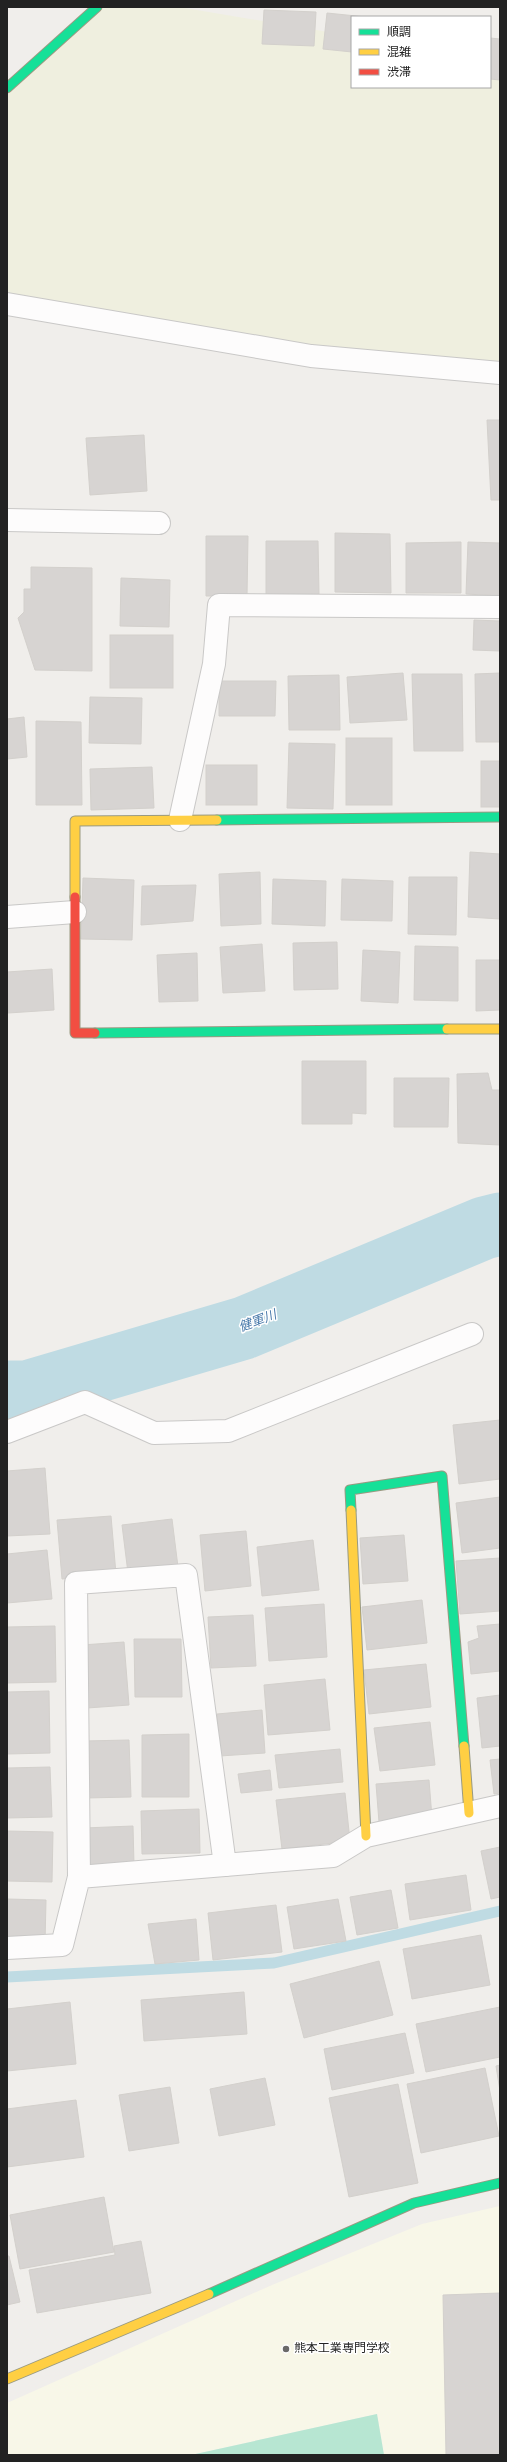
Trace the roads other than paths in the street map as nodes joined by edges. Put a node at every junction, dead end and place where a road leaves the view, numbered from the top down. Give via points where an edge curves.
1 (97, 7) edge
2 (7, 88) edge
3 (7, 304) edge
4 (500, 373) edge
5 (7, 520) edge
6 (159, 523) dead end
7 (500, 607) edge
8 (500, 817) edge
9 (180, 820) junction
10 (75, 912) junction
11 (7, 917) edge
12 (500, 1029) edge
13 (472, 1334) dead end
14 (7, 1432) edge
15 (500, 1806) edge
16 (469, 1813) junction
17 (366, 1836) junction
18 (225, 1865) junction
19 (79, 1878) junction
20 (7, 1948) edge
21 (500, 2183) edge
22 (7, 2380) edge

1 - 2 street
3 - 4 street via 311,356
5 - 6 street
7 - 9 street via 219,605 214,664
8 - 9 street
9 - 10 street via 75,821
10 - 11 street
10 - 12 street via 75,1033
13 - 14 street via 228,1431 154,1433 85,1402
15 - 16 street
16 - 17 street
16 - 17 street via 442,1476 350,1490
17 - 18 street via 333,1856
18 - 19 street
18 - 19 street via 186,1575 76,1584
19 - 20 street via 62,1945
21 - 22 street via 414,2203

